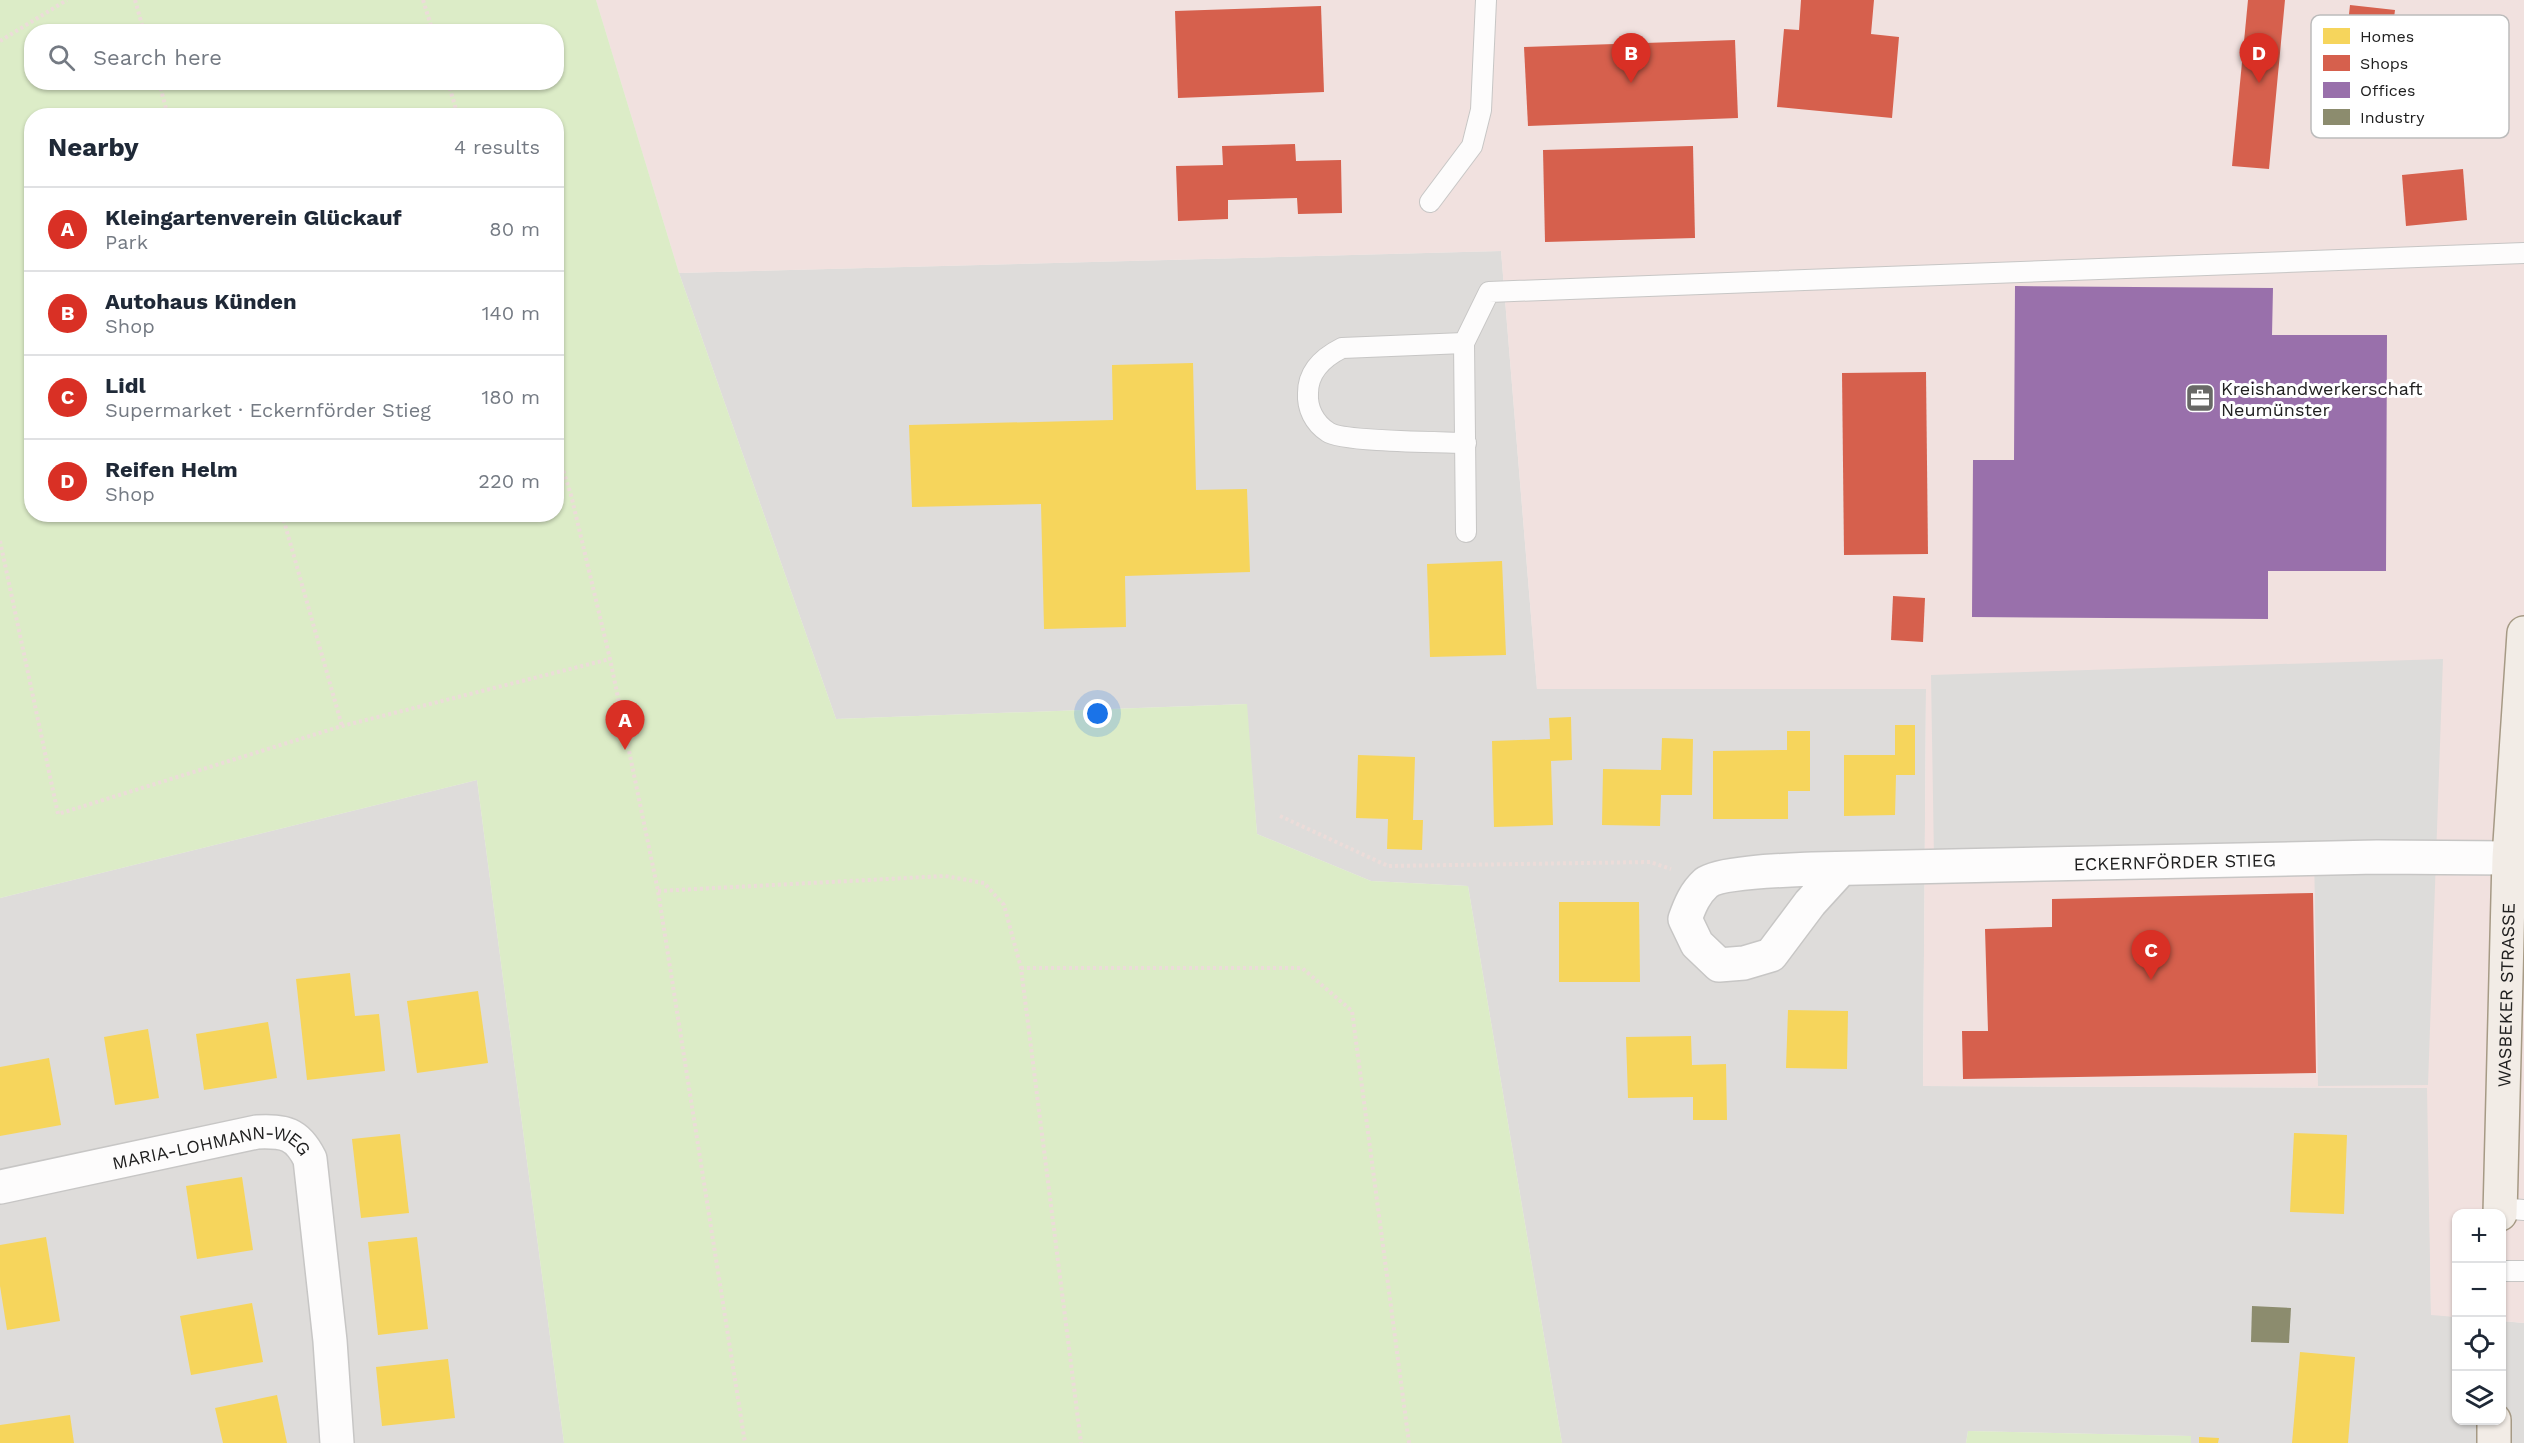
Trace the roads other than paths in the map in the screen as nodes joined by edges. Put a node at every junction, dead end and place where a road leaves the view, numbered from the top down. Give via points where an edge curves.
1 (1486, 0) edge
2 (1430, 202) dead end
3 (2524, 253) edge
4 (1464, 343) junction
5 (1466, 444) junction
6 (1466, 532) dead end
7 (2523, 652) edge
8 (2509, 858) junction
9 (1841, 869) junction
10 (2516, 906) edge
11 (0, 1187) edge
12 (2508, 1211) edge
13 (2506, 1271) edge
14 (2524, 1271) edge
15 (2494, 1425) edge
16 (337, 1443) edge
17 (2494, 1443) edge

1 - 2 lane via 1481,110 1472,146
3 - 4 lane via 1489,292
4 - 5 lane
4 - 5 lane via 1342,348 1325,357 1310,378 1308,394 1311,415 1329,433 1351,438
5 - 6 lane
7 - 8 main road, WASBEKER STRASSE
8 - 9 street, ECKERNFÖRDER STIEG via 2377,857
8 - 10 main road, WASBEKER STRASSE
9 - 9 street, ECKERNFÖRDER STIEG via 1743,874 1708,881 1692,899 1685,919 1697,944 1719,966 1771,956
10 - 12 main road, WASBEKER STRASSE
11 - 16 street, MARIA-LOHMANN-WEG via 257,1132 289,1134 303,1144 310,1159
13 - 14 lane
15 - 17 main road

